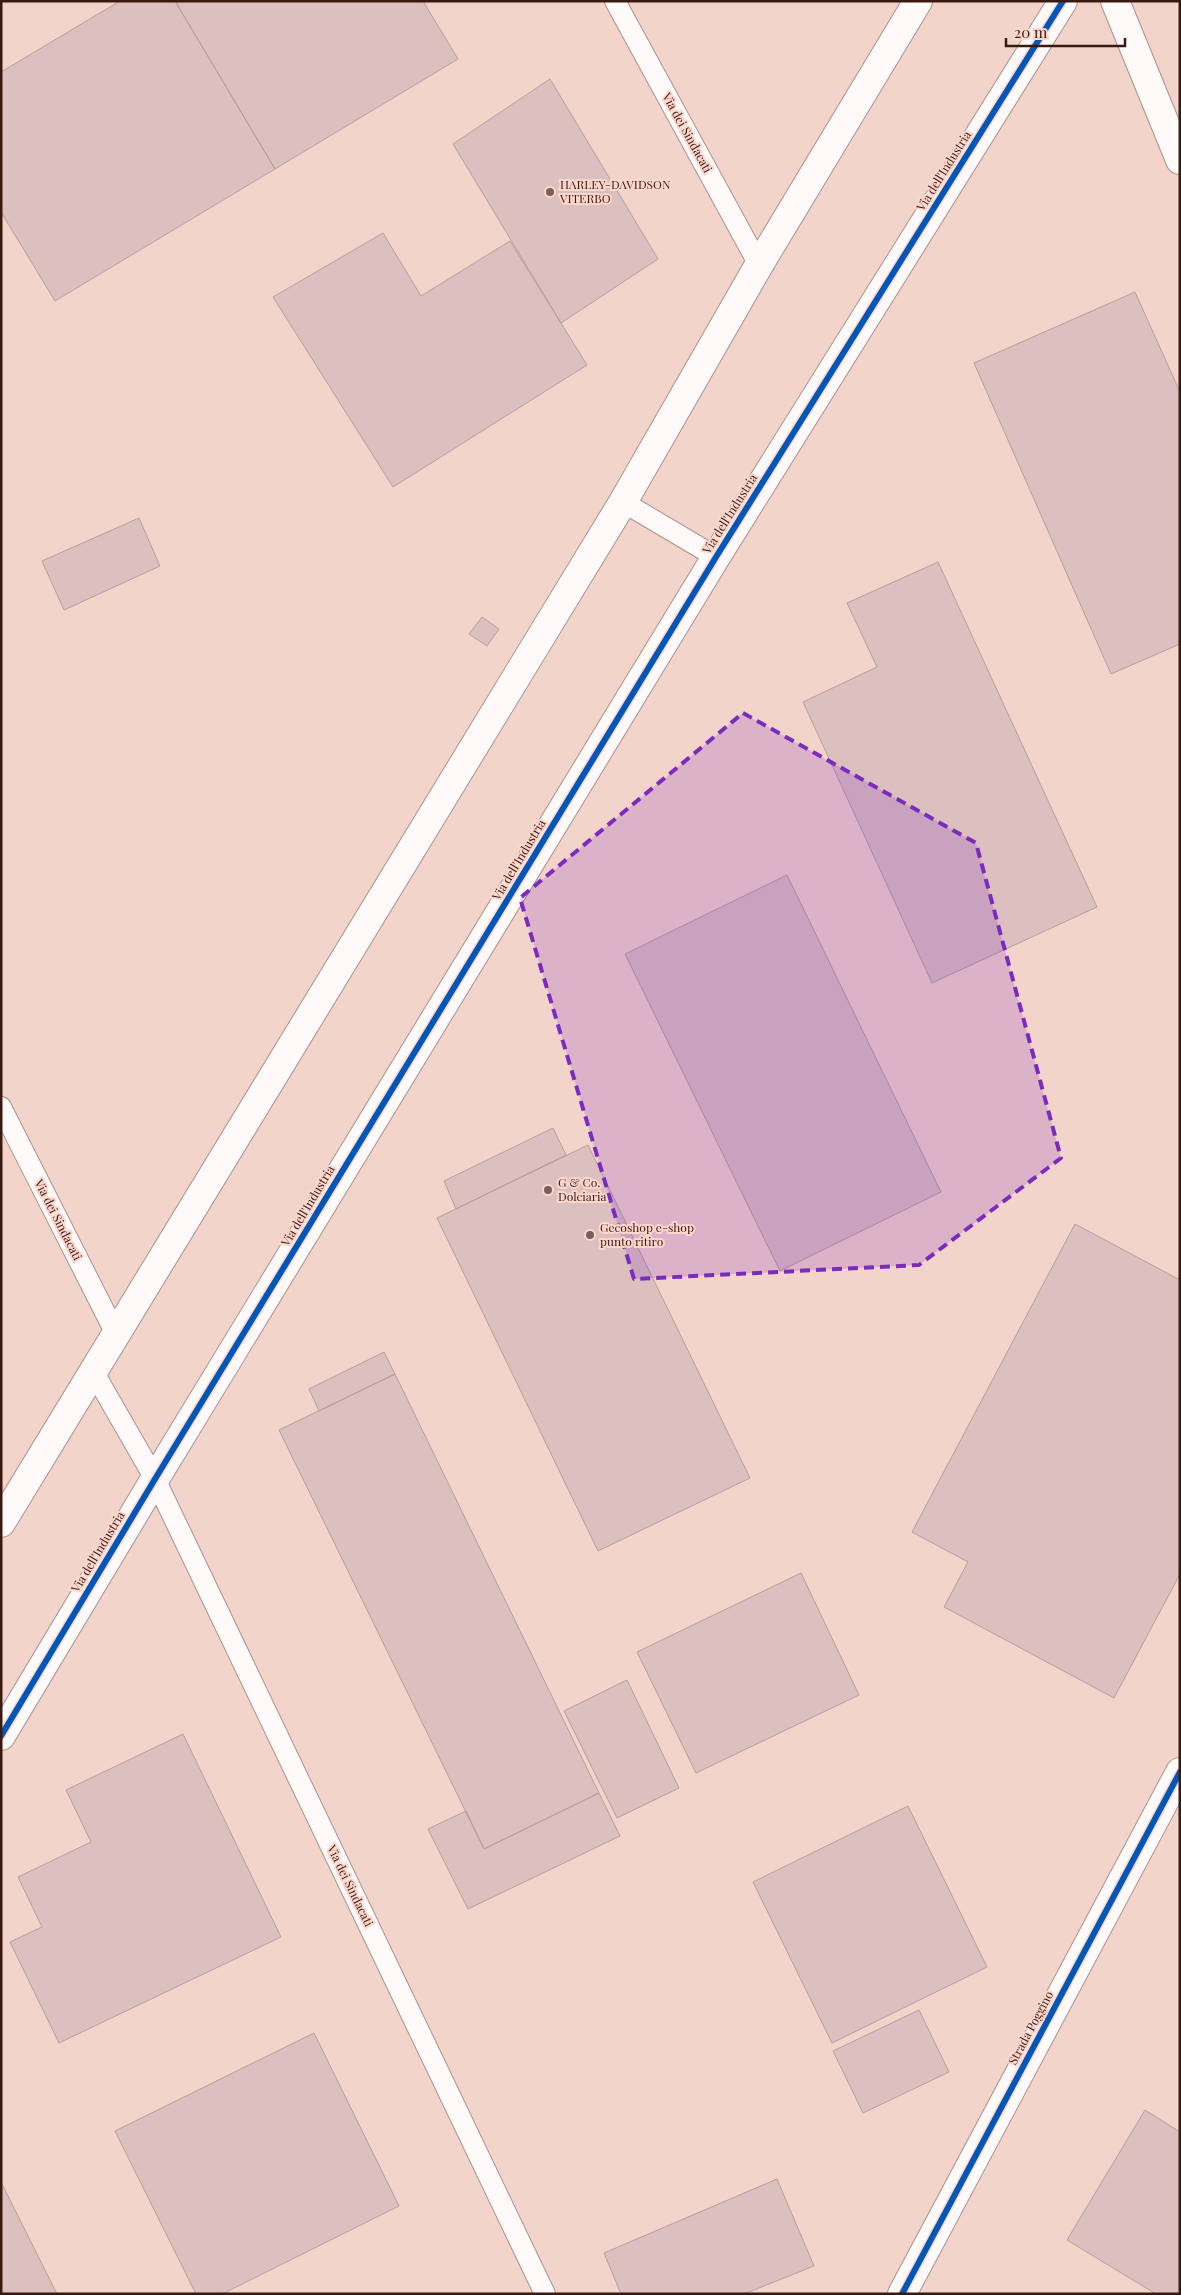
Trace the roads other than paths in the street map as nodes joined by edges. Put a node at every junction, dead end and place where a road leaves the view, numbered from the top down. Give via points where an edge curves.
1 (615, 1) edge
2 (918, 1) edge
3 (1063, 1) edge
4 (1115, 1) edge
5 (1180, 160) edge
6 (759, 265) junction
7 (623, 502) junction
8 (716, 557) junction
9 (1, 1107) edge
10 (116, 1334) junction
11 (93, 1371) junction
12 (155, 1478) junction
13 (1, 1523) edge
14 (1, 1736) edge
15 (1180, 1772) edge
16 (545, 2294) edge
17 (902, 2294) edge

1 - 6 lane, Via dei Sindacati
2 - 6 street
3 - 8 street, Via dell'Industria
4 - 5 street
6 - 7 street
7 - 8 lane
7 - 10 street
8 - 12 street, Via dell'Industria
9 - 10 lane, Via dei Sindacati
10 - 11 street
11 - 12 lane, Via dei Sindacati
11 - 13 street
12 - 14 street, Via dell'Industria
12 - 16 lane, Via dei Sindacati
15 - 17 street, Strada Poggino

